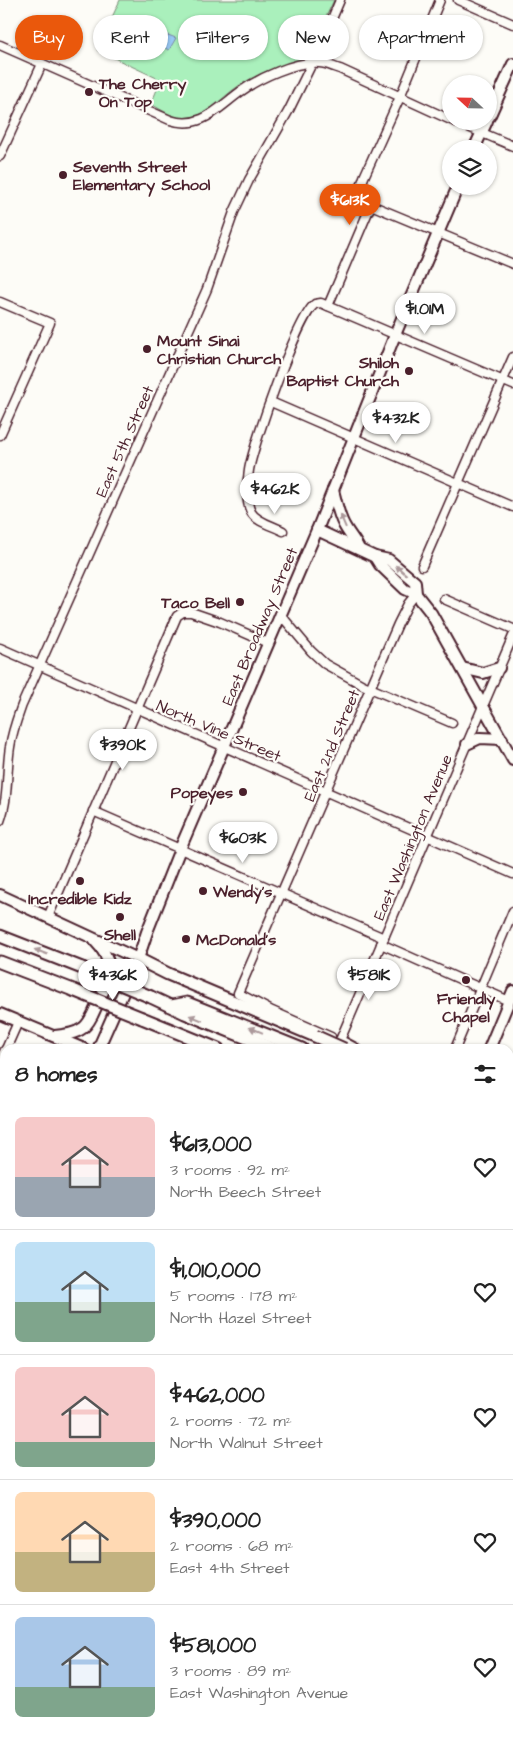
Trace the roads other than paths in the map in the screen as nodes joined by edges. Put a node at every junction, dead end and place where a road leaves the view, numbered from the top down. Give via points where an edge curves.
1 (340, 0) edge
2 (440, 0) edge
3 (458, 0) edge
4 (513, 24) edge
5 (0, 45) edge
6 (312, 62) junction
7 (42, 64) junction
8 (513, 64) edge
9 (400, 97) junction
10 (498, 97) edge
11 (442, 116) edge
12 (474, 130) edge
13 (482, 130) edge
14 (481, 133) junction
15 (478, 140) edge
16 (513, 146) edge
17 (0, 156) edge
18 (454, 195) edge
19 (371, 205) junction
20 (438, 232) junction
21 (513, 264) edge
22 (0, 302) edge
23 (328, 306) junction
24 (395, 335) junction
25 (513, 357) edge
26 (503, 381) junction
27 (513, 385) edge
28 (271, 402) junction
29 (4, 416) edge
30 (0, 435) edge
31 (355, 438) junction
32 (459, 483) junction
33 (333, 490) junction
34 (513, 507) edge
35 (317, 530) junction
36 (283, 531) dead end
37 (359, 548) junction
38 (422, 566) dead end
39 (416, 594) junction
40 (444, 599) dead end
41 (280, 614) junction
42 (513, 629) edge
43 (513, 637) edge
44 (268, 643) junction
45 (0, 648) edge
46 (40, 666) junction
47 (462, 668) junction
48 (499, 668) junction
49 (371, 688) junction
50 (483, 706) junction
51 (138, 710) junction
52 (452, 723) dead end
53 (502, 739) junction
54 (467, 744) junction
55 (224, 747) junction
56 (513, 760) edge
57 (326, 791) junction
58 (93, 811) junction
59 (0, 821) edge
60 (428, 836) junction
61 (180, 849) junction
62 (513, 874) edge
63 (282, 893) junction
64 (0, 895) edge
65 (513, 911) edge
66 (48, 917) junction
67 (0, 936) edge
68 (92, 937) junction
69 (383, 941) junction
70 (138, 959) junction
71 (0, 962) edge
72 (480, 988) junction
73 (511, 996) edge
74 (172, 1006) junction
75 (0, 1014) edge
76 (142, 1018) junction
77 (18, 1022) junction
78 (54, 1036) junction
79 (7, 1044) edge
80 (72, 1044) edge
81 (100, 1044) edge
82 (189, 1044) edge
83 (206, 1044) edge
84 (262, 1044) edge
85 (290, 1044) edge
86 (335, 1044) edge
87 (336, 1044) edge
88 (341, 1044) edge
89 (456, 1044) edge
90 (491, 1044) edge

1 - 6 street, East 5th Street
2 - 9 street
3 - 4 street
5 - 7 street
6 - 7 street via 253,84 206,117 181,123
6 - 9 street via 328,64
6 - 46 street, East 5th Street via 234,212 206,289
7 - 17 street
8 - 10 main road
9 - 11 street
9 - 19 street via 361,186 361,198
12 - 14 street
13 - 14 main road
14 - 15 main road
14 - 16 street
18 - 20 main road, East Broadway Street
19 - 20 street
19 - 23 street
20 - 21 street
20 - 24 main road, East Broadway Street
22 - 29 street via 50,324
23 - 24 street
23 - 28 street via 315,304 308,310
24 - 26 street
24 - 31 main road, East Broadway Street
25 - 26 street
26 - 27 street
26 - 32 street
28 - 31 street
28 - 36 street via 248,478 249,507 251,514 258,519
29 - 30 street
31 - 32 street
31 - 33 main road, East Broadway Street
32 - 34 street
32 - 38 street
33 - 35 main road, East Broadway Street
37 -> 33 main road via 340,518
35 - 37 main road
35 - 41 main road, East Broadway Street
37 - 39 main road via 376,557 405,589
39 - 47 main road via 431,613
39 - 49 street, East 2nd Street via 398,624
40 - 42 street
41 - 44 main road, East Broadway Street
41 - 49 street via 321,661
43 - 48 street, East Washington Avenue
44 - 51 street via 191,612 180,614
44 - 55 main road, East Broadway Street
45 - 46 street, North Vine Street
46 - 51 street, North Vine Street
46 - 59 street, East 5th Street via 14,728 6,798
47 - 48 main road via 483,673
47 - 50 main road
48 - 50 street, East Washington Avenue
49 - 52 street
49 - 57 street, East 2nd Street
50 - 53 main road
50 - 54 street, East Washington Avenue
51 - 55 street, North Vine Street
51 - 58 street
53 - 54 main road via 480,738
53 - 56 main road
54 - 60 street, East Washington Avenue
55 - 57 street, North Vine Street
55 - 61 main road, East Broadway Street
57 - 60 street, North Vine Street
57 - 63 street, East 2nd Street
58 - 61 street
58 - 66 street
60 - 62 street, North Vine Street
60 - 69 street, East Washington Avenue
61 - 63 street
61 - 70 main road, East Broadway Street
63 - 69 street
63 - 87 street, East 2nd Street via 238,992
64 - 66 main road
65 - 72 street
66 - 68 main road
74 -> 67 highway, bridge
68 - 70 main road
68 - 78 main road via 104,950 108,961 110,974 104,990 85,1027
69 - 72 street
69 - 88 street, East Washington Avenue
70 - 81 main road, East Broadway Street
70 - 86 highway, bridge
71 - 76 highway, bridge
72 - 73 street
72 - 89 street
73 - 90 main road
84 -> 74 highway
85 -> 74 highway via 187,1003
75 - 77 main road
76 - 82 highway
76 - 83 highway
77 - 78 main road
77 - 79 street
78 - 80 main road

